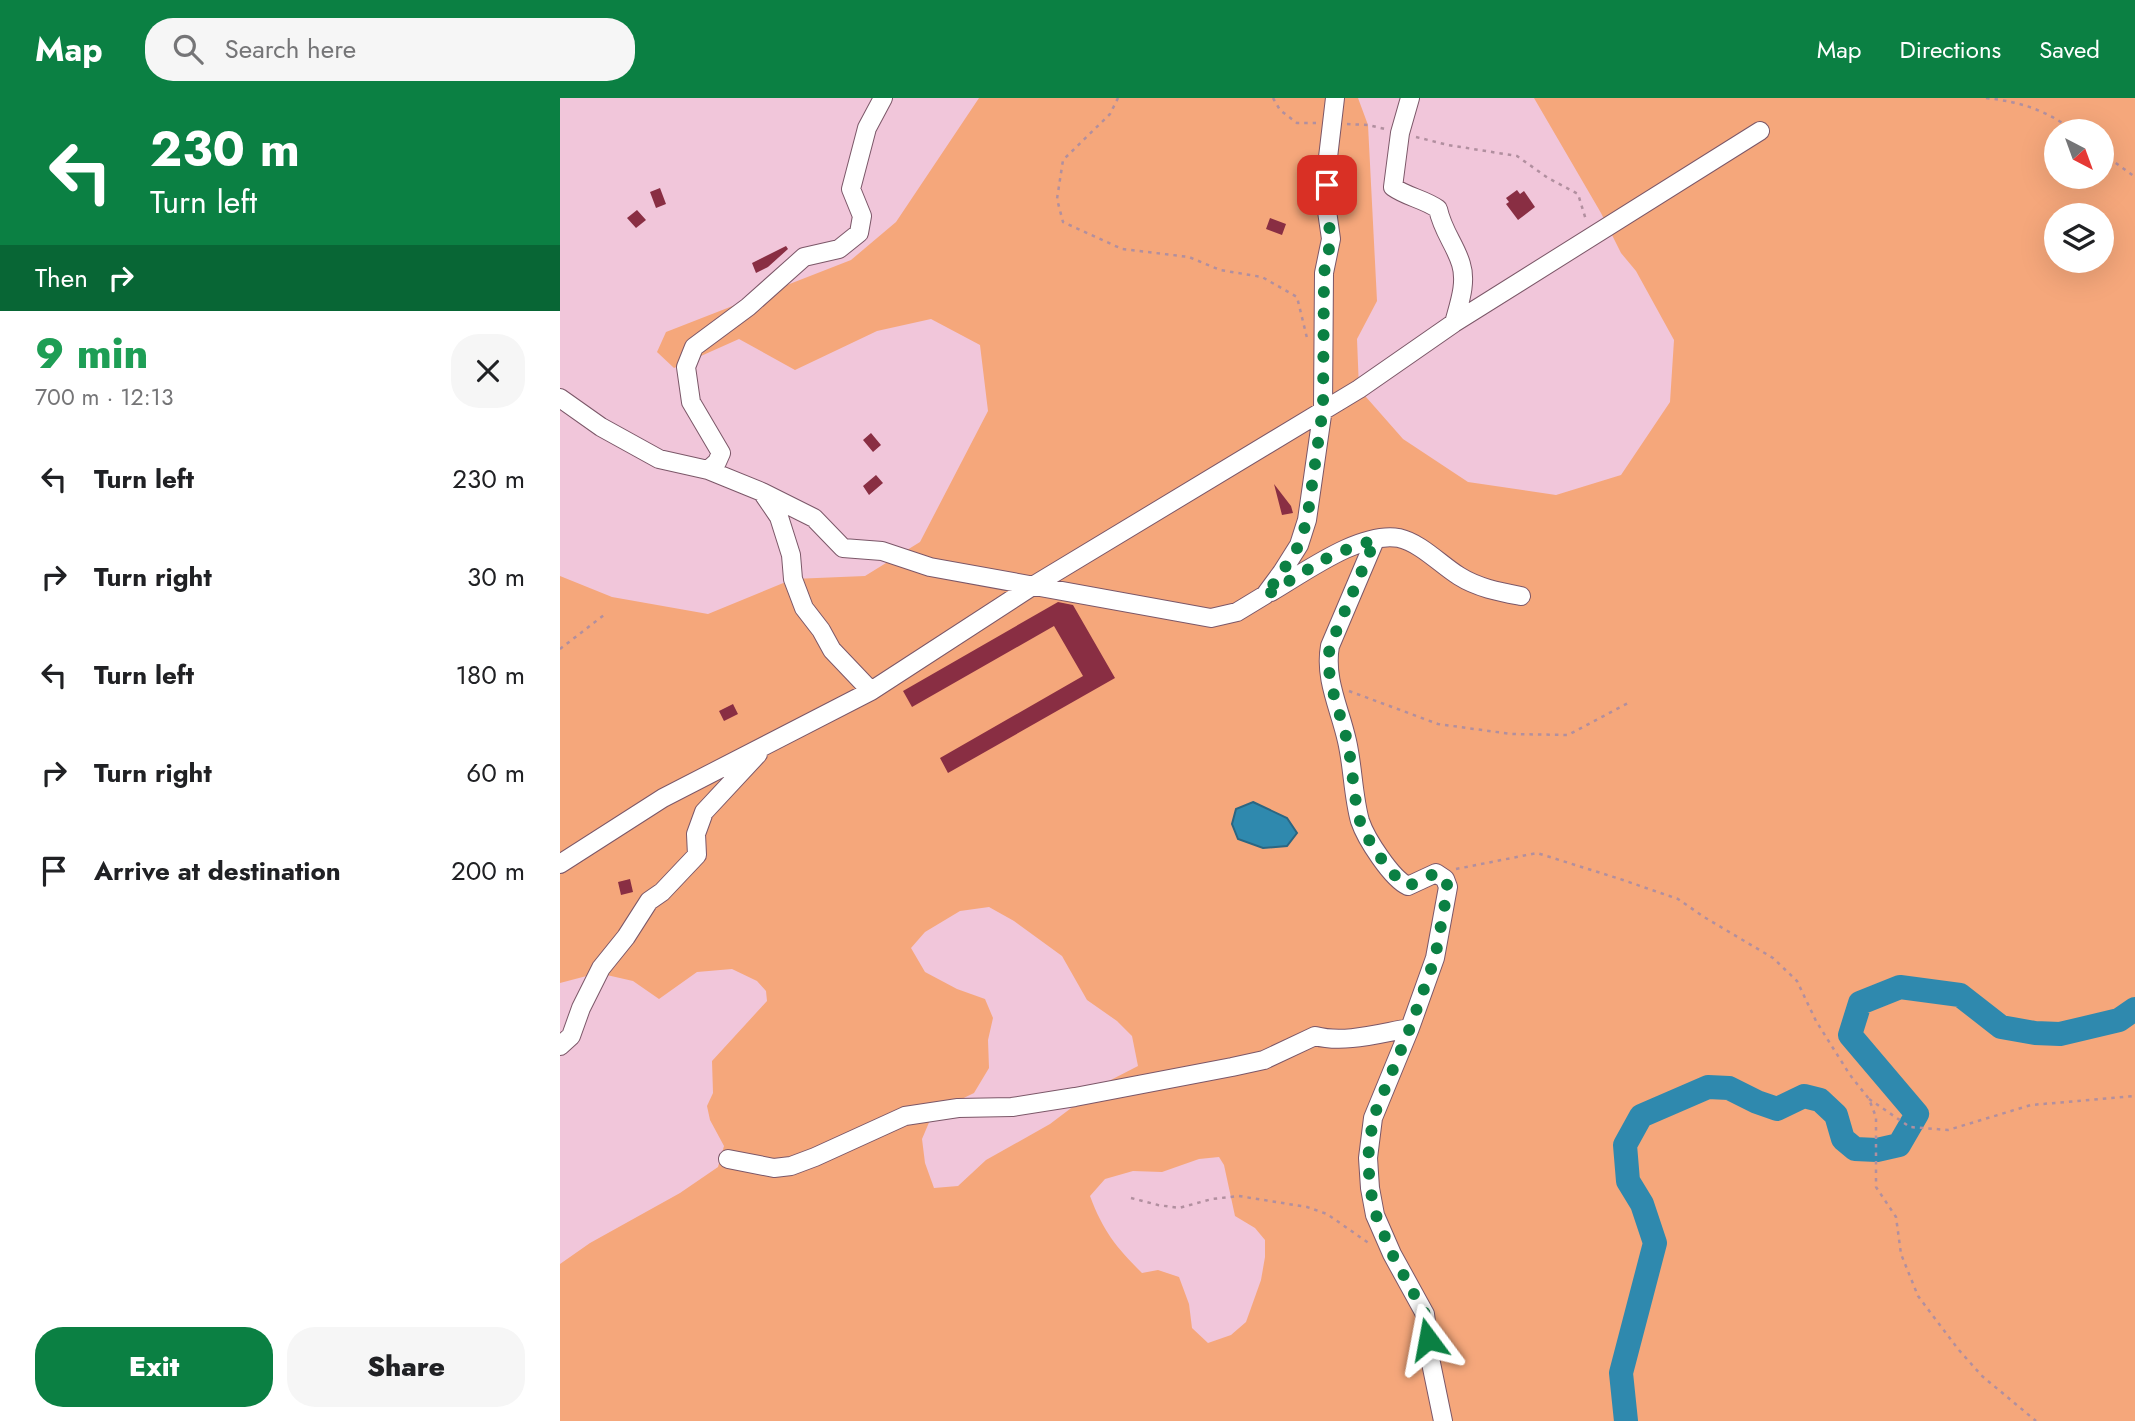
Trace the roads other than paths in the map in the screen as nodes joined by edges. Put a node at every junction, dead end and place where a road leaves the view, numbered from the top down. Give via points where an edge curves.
1 (883, 98) edge
2 (1335, 98) edge
3 (1410, 98) edge
4 (1760, 131) dead end
5 (1454, 323) junction
6 (560, 398) edge
7 (1323, 408) junction
8 (708, 470) junction
9 (762, 492) junction
10 (1375, 540) junction
11 (1031, 587) junction
12 (1265, 596) junction
13 (1521, 596) dead end
14 (872, 691) junction
15 (765, 746) junction
16 (560, 864) edge
17 (1410, 1028) junction
18 (560, 1046) edge
19 (728, 1158) dead end
20 (1443, 1421) edge

1 - 8 street via 867,128 851,189 862,216 859,233 839,249 804,257 694,347 686,367 691,402 720,453
2 - 7 street via 1327,166 1331,239 1324,273
3 - 5 street via 1393,187 1438,209 1442,228 1462,264 1463,285
4 - 5 street
5 - 7 street
6 - 8 street via 659,459
7 - 11 street
7 - 12 street via 1307,520 1299,545
8 - 9 street
9 - 11 street via 814,518 844,548 882,551 930,567
9 - 14 street via 779,517 804,608 832,650
10 - 12 street via 1323,560
10 - 13 street via 1400,538 1461,577
10 - 17 street via 1328,659 1361,823 1401,883 1408,886 1436,873 1448,887 1435,958
11 - 12 street via 1211,618 1237,612
11 - 14 street
14 - 15 street
15 - 16 street via 663,798
15 - 18 street via 704,812 696,834 698,855 649,901 601,968 571,1036
17 - 19 street via 1340,1039 1315,1036 1264,1060 1075,1097 905,1116 791,1166 774,1168
17 - 20 street via 1373,1118 1370,1188 1392,1254 1425,1314

